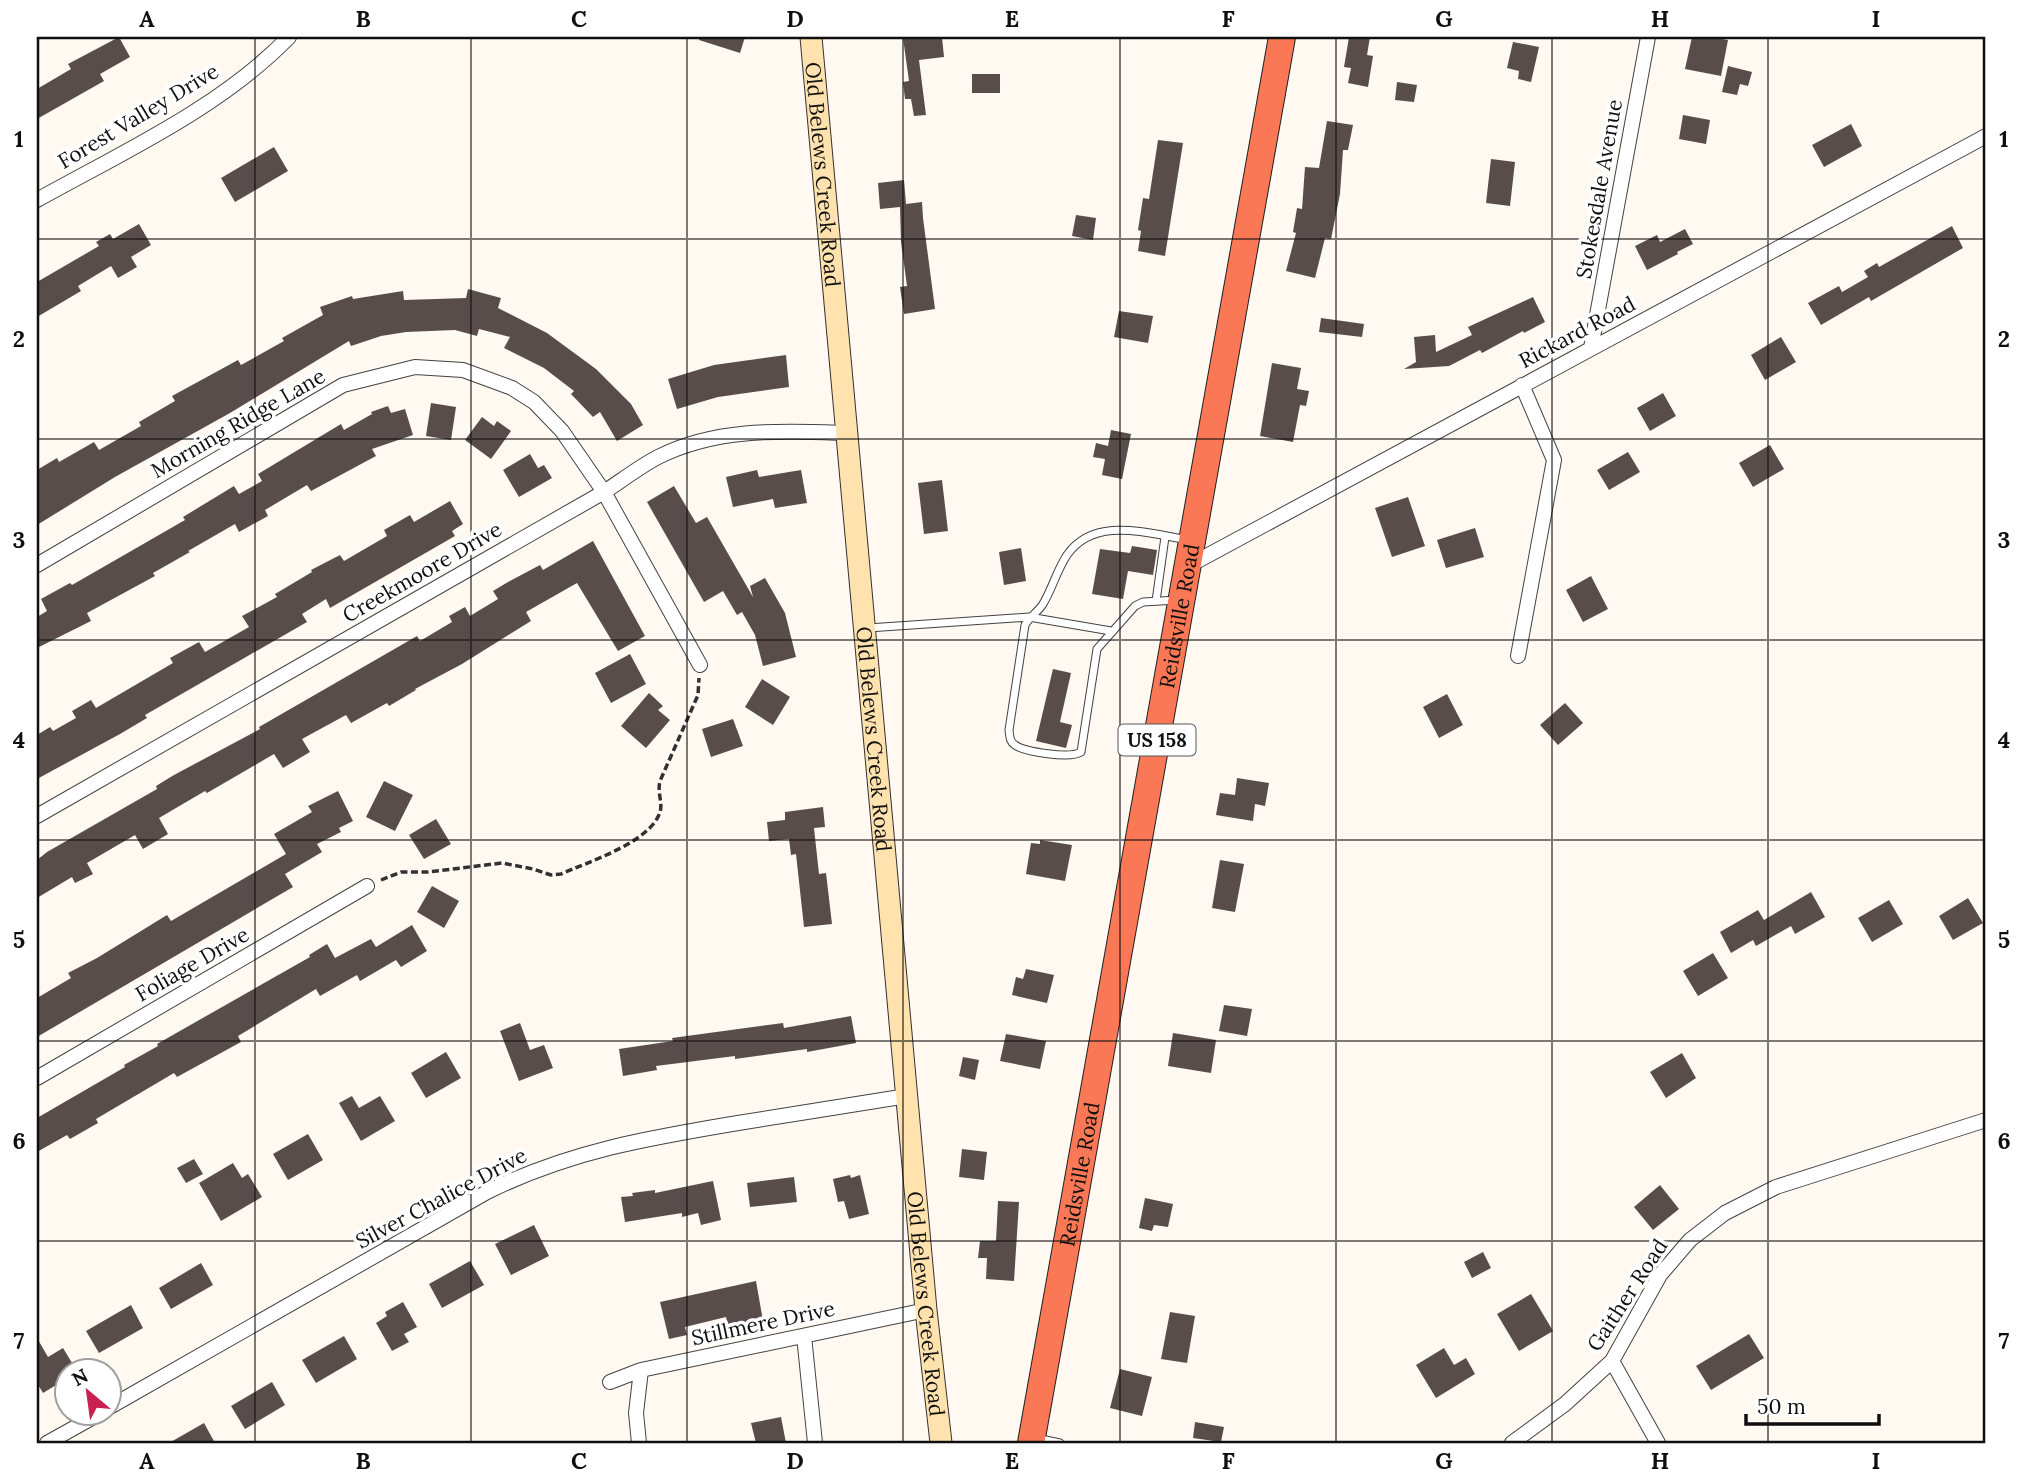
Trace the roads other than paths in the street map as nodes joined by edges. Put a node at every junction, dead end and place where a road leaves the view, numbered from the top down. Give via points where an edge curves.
1 (289, 37) edge
2 (811, 37) edge
3 (1282, 37) edge
4 (1648, 37) edge
5 (1986, 136) edge
6 (37, 200) edge
7 (1591, 348) junction
8 (1522, 385) junction
9 (847, 432) junction
10 (604, 492) junction
11 (1165, 537) junction
12 (1190, 554) junction
13 (37, 565) edge
14 (1169, 600) junction
15 (1029, 617) junction
16 (865, 628) junction
17 (1111, 631) junction
18 (1518, 656) dead end
19 (700, 665) road end
20 (37, 816) edge
21 (367, 886) road end
22 (37, 1078) edge
23 (907, 1096) junction
24 (1986, 1120) edge
25 (926, 1310) junction
26 (804, 1336) junction
27 (1612, 1361) junction
28 (641, 1370) junction
29 (610, 1382) dead end
30 (122, 1400) edge
31 (73, 1428) edge
32 (1032, 1440) edge
33 (47, 1443) edge
34 (639, 1443) edge
35 (815, 1443) edge
36 (941, 1443) edge
37 (1060, 1443) edge
38 (1513, 1443) edge
39 (1658, 1443) edge

1 - 6 street, Forest Valley Drive via 264,62 188,114
2 - 9 street, Old Belews Creek Road
3 - 12 highway, Reidsville Road / US 158
4 - 7 street, Stokesdale Avenue
5 - 7 street, Rickard Road
7 - 8 street, Rickard Road
8 - 12 street, Rickard Road
8 - 18 street via 1554,460
9 - 10 street, Creekmoore Drive via 732,434 657,457
9 - 16 street, Old Belews Creek Road
10 - 13 street, Morning Ridge Lane via 562,431 534,402 512,388 463,370 415,367 344,385
10 - 19 street, Morning Ridge Lane
10 - 20 street, Creekmoore Drive
11 - 12 lane
11 - 14 lane
11 - 15 lane via 1112,530 1084,538 1066,556 1042,606
12 - 14 highway, Reidsville Road / US 158
14 - 17 lane via 1135,606
14 - 32 highway, Reidsville Road / US 158
15 - 16 lane
15 - 17 lane
15 - 17 lane via 1011,716 1011,741 1018,747 1064,756 1081,752 1097,649
16 - 23 street, Old Belews Creek Road
21 - 22 street, Foliage Drive
23 - 25 street, Old Belews Creek Road
23 - 30 street, Silver Chalice Drive via 640,1139 521,1175
24 - 27 street, Gaither Road via 1776,1187 1725,1213 1690,1240 1660,1275
25 - 26 street, Stillmere Drive
25 - 36 street, Old Belews Creek Road
26 - 28 street, Stillmere Drive
26 - 35 street
27 - 38 street, Gaither Road
27 - 39 street
28 - 29 street, Stillmere Drive
28 - 34 street via 636,1413
31 - 33 street
32 - 37 lane

